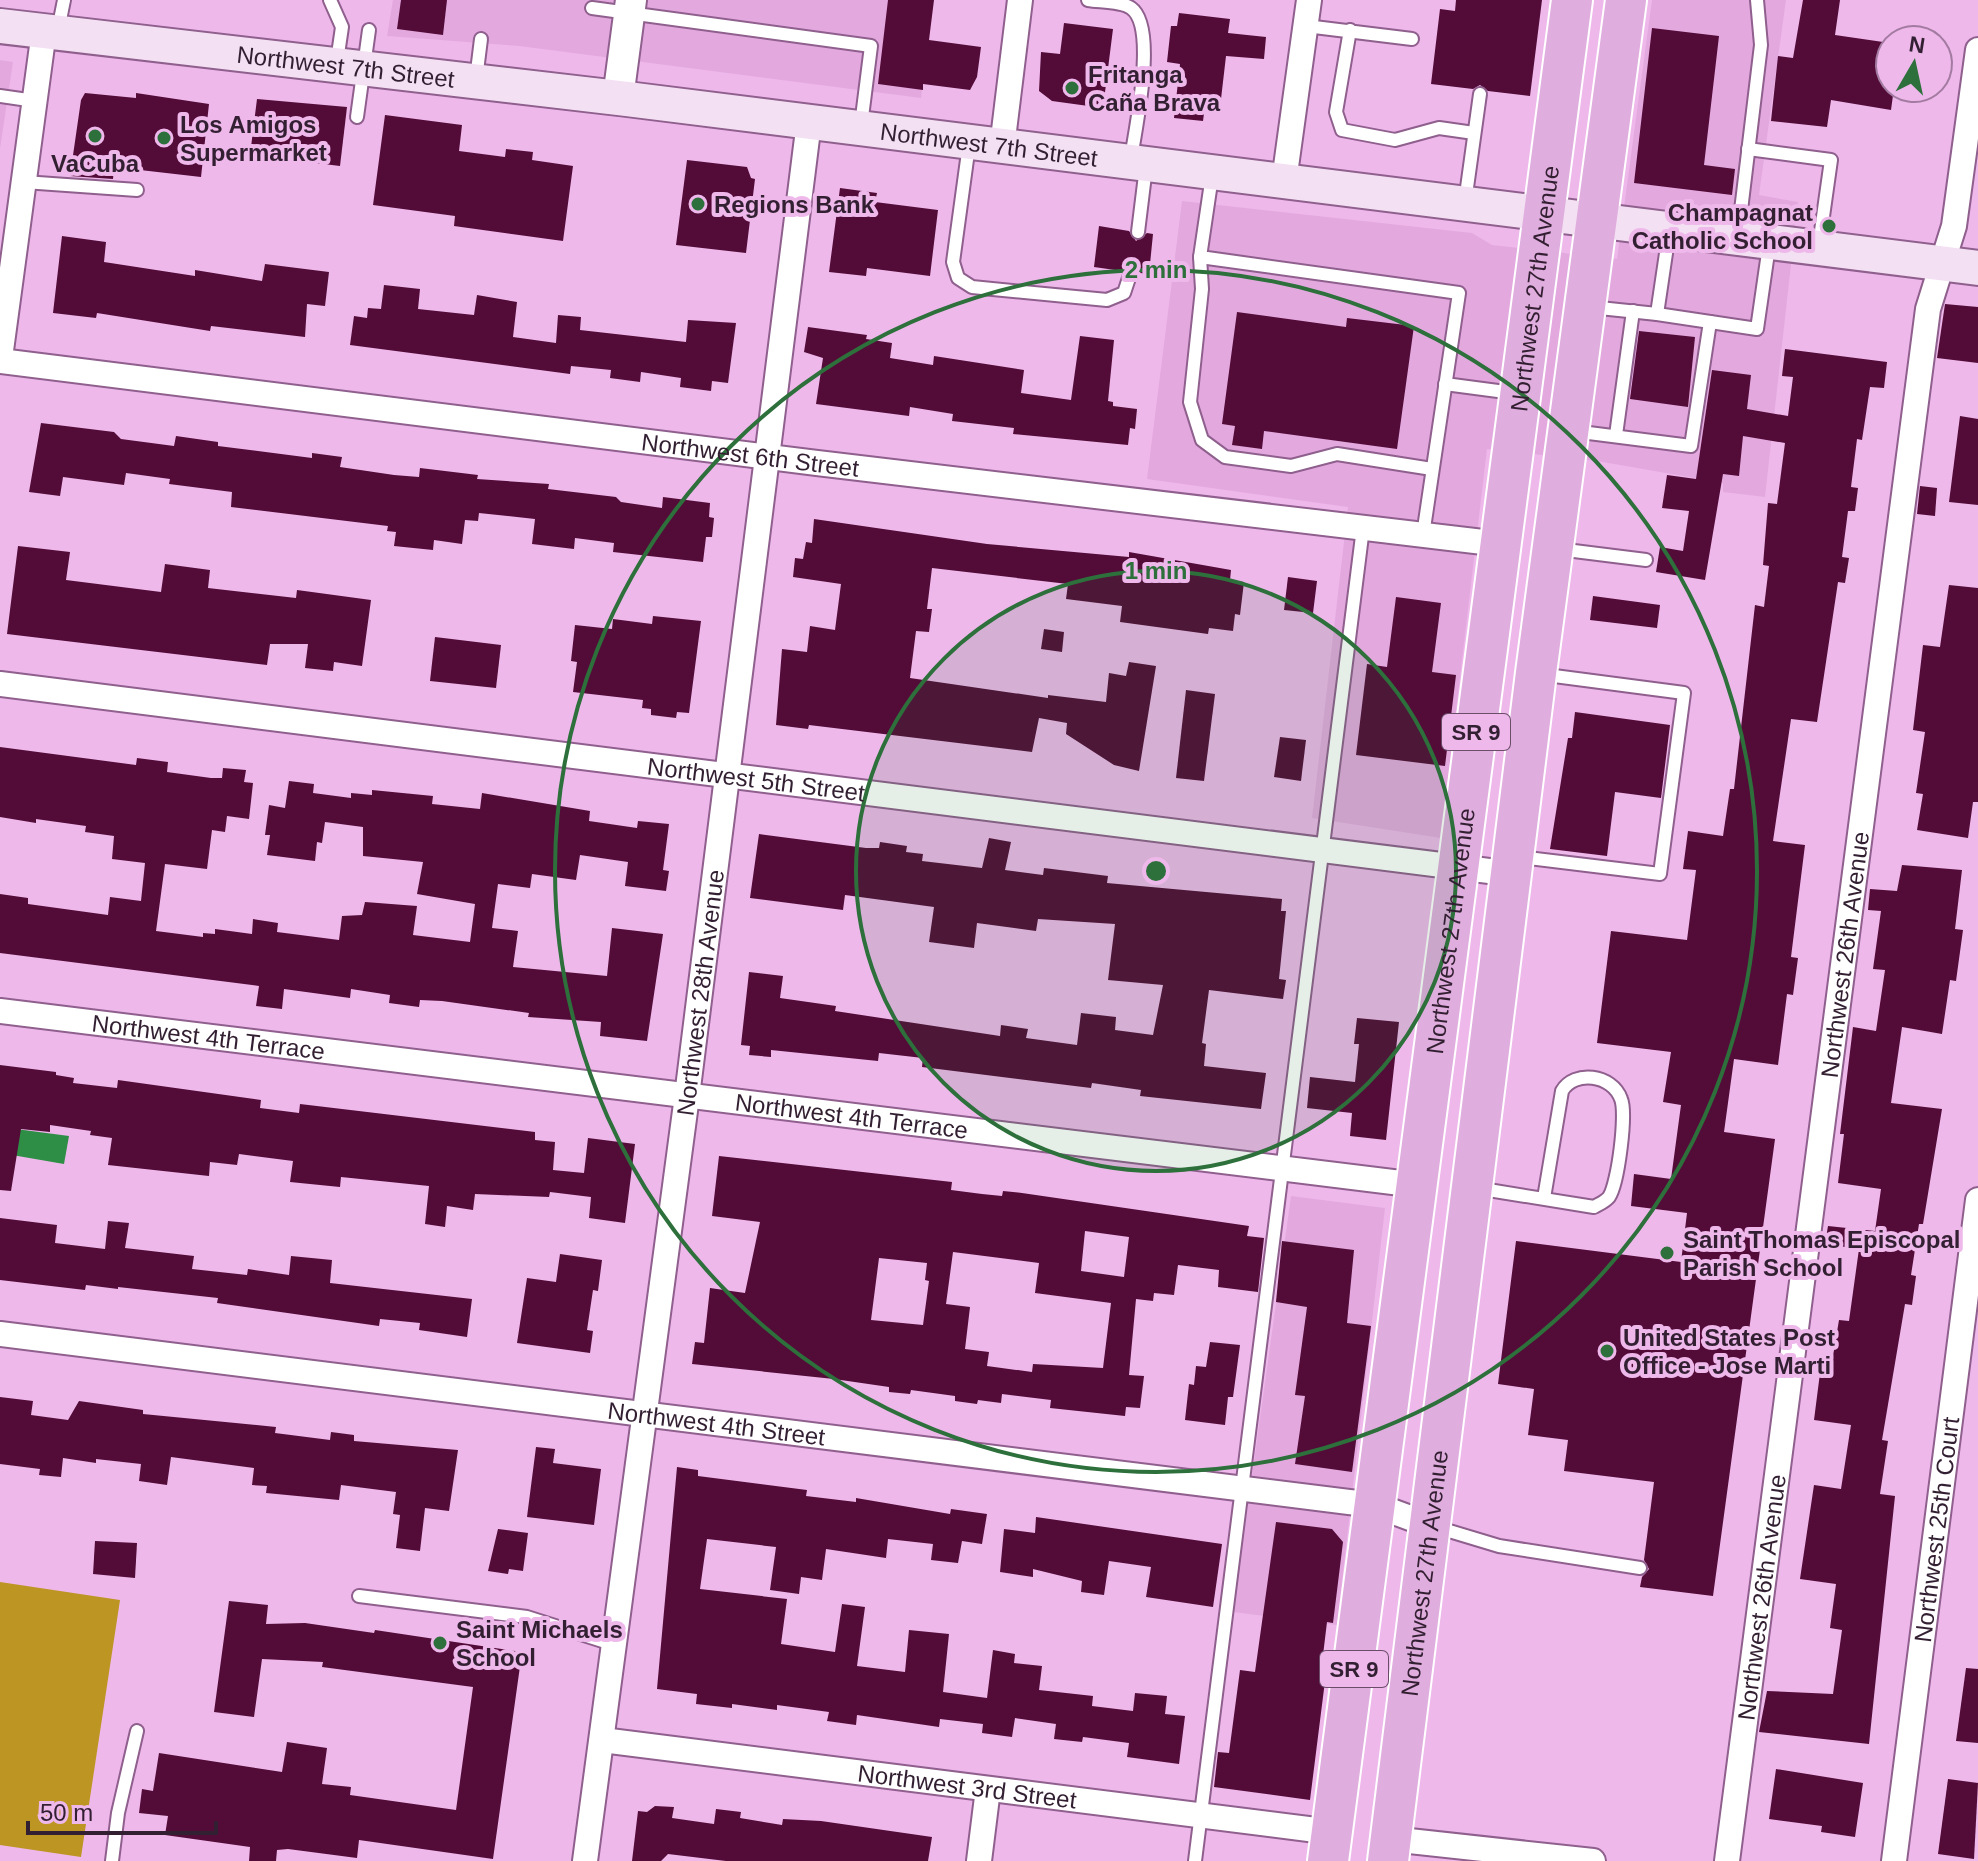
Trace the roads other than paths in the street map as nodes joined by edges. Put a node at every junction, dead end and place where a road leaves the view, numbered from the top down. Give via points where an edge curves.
1 (64, 0) edge
2 (330, 0) edge
3 (1020, 0) edge
4 (1088, 0) edge
5 (1309, 0) edge
6 (1572, 0) edge
7 (1626, 0) edge
8 (1757, 0) edge
9 (630, 6) edge
10 (592, 8) dead end
11 (0, 26) edge
12 (1306, 26) junction
13 (369, 30) dead end
14 (1350, 30) junction
15 (51, 32) junction
16 (481, 39) dead end
17 (1412, 39) dead end
18 (1978, 57) edge
19 (350, 67) junction
20 (475, 81) junction
21 (1480, 94) dead end
22 (0, 96) edge
23 (618, 98) junction
24 (35, 101) junction
25 (357, 117) dead end
26 (809, 122) junction
27 (1973, 122) edge
28 (861, 129) junction
29 (1474, 133) junction
30 (986, 144) junction
31 (1748, 149) junction
32 (1138, 163) junction
33 (1212, 172) junction
34 (1284, 181) junction
35 (24, 182) junction
36 (137, 190) dead end
37 (1465, 205) junction
38 (1544, 215) junction
39 (1597, 222) junction
40 (1670, 231) junction
41 (1138, 232) dead end
42 (1754, 242) junction
43 (1819, 249) junction
44 (1200, 257) junction
45 (1942, 263) junction
46 (1978, 268) edge
47 (1131, 272) dead end
48 (1587, 306) junction
49 (1633, 311) junction
50 (1657, 314) junction
51 (1710, 322) junction
52 (0, 359) edge
53 (1445, 384) junction
54 (1520, 394) junction
55 (1570, 431) junction
56 (1616, 435) junction
57 (767, 456) junction
58 (1432, 469) junction
59 (1363, 528) junction
60 (1423, 535) junction
61 (1500, 544) junction
62 (1555, 548) junction
63 (1646, 560) dead end
64 (1536, 673) junction
65 (0, 684) edge
66 (726, 774) junction
67 (1324, 848) junction
68 (1514, 865) junction
69 (1458, 866) junction
70 (0, 1011) edge
71 (687, 1096) junction
72 (1283, 1168) junction
73 (1417, 1185) junction
74 (1473, 1188) junction
75 (1544, 1198) junction
76 (1978, 1200) edge
77 (0, 1334) edge
78 (646, 1415) junction
79 (1243, 1488) junction
80 (1375, 1505) junction
81 (1429, 1525) junction
82 (1640, 1568) dead end
83 (359, 1596) dead end
84 (1359, 1628) junction
85 (615, 1645) junction
86 (137, 1731) dead end
87 (602, 1740) junction
88 (988, 1789) junction
89 (1199, 1815) junction
90 (1330, 1846) edge
91 (1390, 1850) edge
92 (1463, 1853) edge
93 (112, 1861) edge
94 (585, 1861) edge
95 (979, 1861) edge
96 (1195, 1861) edge
97 (1358, 1861) edge
98 (1590, 1861) edge
99 (1727, 1861) edge
100 (1894, 1861) edge

1 - 15 lane
2 - 19 lane
3 - 30 street
4 - 32 lane via 1129,6 1138,16 1144,70
5 - 12 street
6 - 38 highway, Northwest 27th Avenue / SR 9
7 - 39 highway, Northwest 27th Avenue / SR 9
8 - 31 lane via 1761,45
9 - 10 lane
9 - 23 street
9 - 28 lane via 871,46
11 - 15 main road, Northwest 7th Street
12 - 14 lane
12 - 34 street
13 - 19 lane
14 - 17 lane
14 - 29 lane via 1336,112 1342,130 1395,140 1439,128
15 - 19 main road, Northwest 7th Street
15 - 24 street
16 - 20 lane
18 - 27 street, Northwest 26th Avenue
19 - 20 main road, Northwest 7th Street
19 - 25 lane
20 - 23 main road, Northwest 7th Street
21 - 29 lane
22 - 24 lane
23 - 26 main road, Northwest 7th Street
24 - 35 street
26 - 28 main road, Northwest 7th Street
26 - 57 street, Northwest 28th Avenue
27 - 45 street, Northwest 26th Avenue
28 - 30 main road, Northwest 7th Street
29 - 37 lane
30 - 32 main road, Northwest 7th Street
30 - 47 lane via 953,262 958,278 972,287 1107,300 1124,293
31 - 42 lane
31 - 43 lane via 1831,160
32 - 33 main road, Northwest 7th Street
32 - 41 lane
33 - 34 main road, Northwest 7th Street
33 - 44 lane
34 - 37 main road, Northwest 7th Street
35 - 36 lane
35 - 52 street
37 - 38 main road, Northwest 7th Street
38 - 39 main road, Northwest 7th Street
38 - 54 highway, Northwest 27th Avenue / SR 9
39 - 40 main road, Northwest 7th Street
39 - 48 highway, Northwest 27th Avenue / SR 9
40 - 42 main road, Northwest 7th Street
40 - 50 lane
42 - 43 main road, Northwest 7th Street
42 - 51 lane via 1757,329
43 - 45 main road, Northwest 7th Street
44 - 53 lane via 1459,293
44 - 58 lane via 1202,289 1190,402 1202,440 1225,457 1291,466 1337,454
45 - 46 main road, Northwest 7th Street
45 - 99 street, Northwest 26th Avenue via 1928,309
48 - 49 lane
48 - 55 highway, Northwest 27th Avenue / SR 9
49 - 50 lane
49 - 56 lane
50 - 51 lane
51 - 56 lane via 1691,446
52 - 57 street, Northwest 6th Street
53 - 54 lane
53 - 58 lane
54 - 61 highway, Northwest 27th Avenue / SR 9
55 - 56 lane
55 - 62 highway, Northwest 27th Avenue / SR 9
57 - 59 street, Northwest 6th Street
57 - 66 street, Northwest 28th Avenue
58 - 60 lane
59 - 60 street, Northwest 6th Street
59 - 67 lane
60 - 61 street, Northwest 6th Street
61 - 69 highway, Northwest 27th Avenue / SR 9
62 - 63 lane
62 - 64 highway, Northwest 27th Avenue / SR 9
64 - 68 highway, Northwest 27th Avenue / SR 9
64 - 68 lane via 1684,693 1660,874
65 - 66 street, Northwest 5th Street
66 - 67 street, Northwest 5th Street
66 - 71 street, Northwest 28th Avenue
67 - 69 street, Northwest 5th Street
67 - 72 lane
68 - 69 street, Northwest 5th Street
68 - 74 highway, Northwest 27th Avenue / SR 9
69 - 73 highway, Northwest 27th Avenue / SR 9
70 - 71 street, Northwest 4th Terrace
71 - 72 street, Northwest 4th Terrace
71 - 78 street, Northwest 28th Avenue
72 - 73 street, Northwest 4th Terrace
72 - 79 lane
73 - 80 highway, Northwest 27th Avenue / SR 9
74 - 75 lane
74 - 81 highway, Northwest 27th Avenue / SR 9
75 - 75 lane via 1594,1207 1610,1196 1623,1110 1614,1088 1603,1081 1578,1077 1562,1091
76 - 100 street, Northwest 25th Court
77 - 78 street, Northwest 4th Street
78 - 79 street, Northwest 4th Street
78 - 85 street, Northwest 28th Avenue
79 - 80 street, Northwest 4th Street
79 - 89 lane
80 - 81 street, Northwest 4th Street
80 - 84 highway, Northwest 27th Avenue / SR 9
81 - 82 lane via 1499,1546
81 - 91 highway, Northwest 27th Avenue / SR 9
83 - 85 lane via 527,1617
84 - 90 highway, Northwest 27th Avenue / SR 9
84 - 91 highway via 1374,1685 1364,1799
85 - 87 street, Northwest 28th Avenue
86 - 93 lane
87 - 88 street, Northwest 3rd Street
87 - 94 street, Northwest 28th Avenue
88 - 89 street, Northwest 3rd Street
88 - 95 street
89 - 90 street, Northwest 3rd Street
89 - 96 lane
90 - 97 highway
91 - 92 street
92 - 98 street

